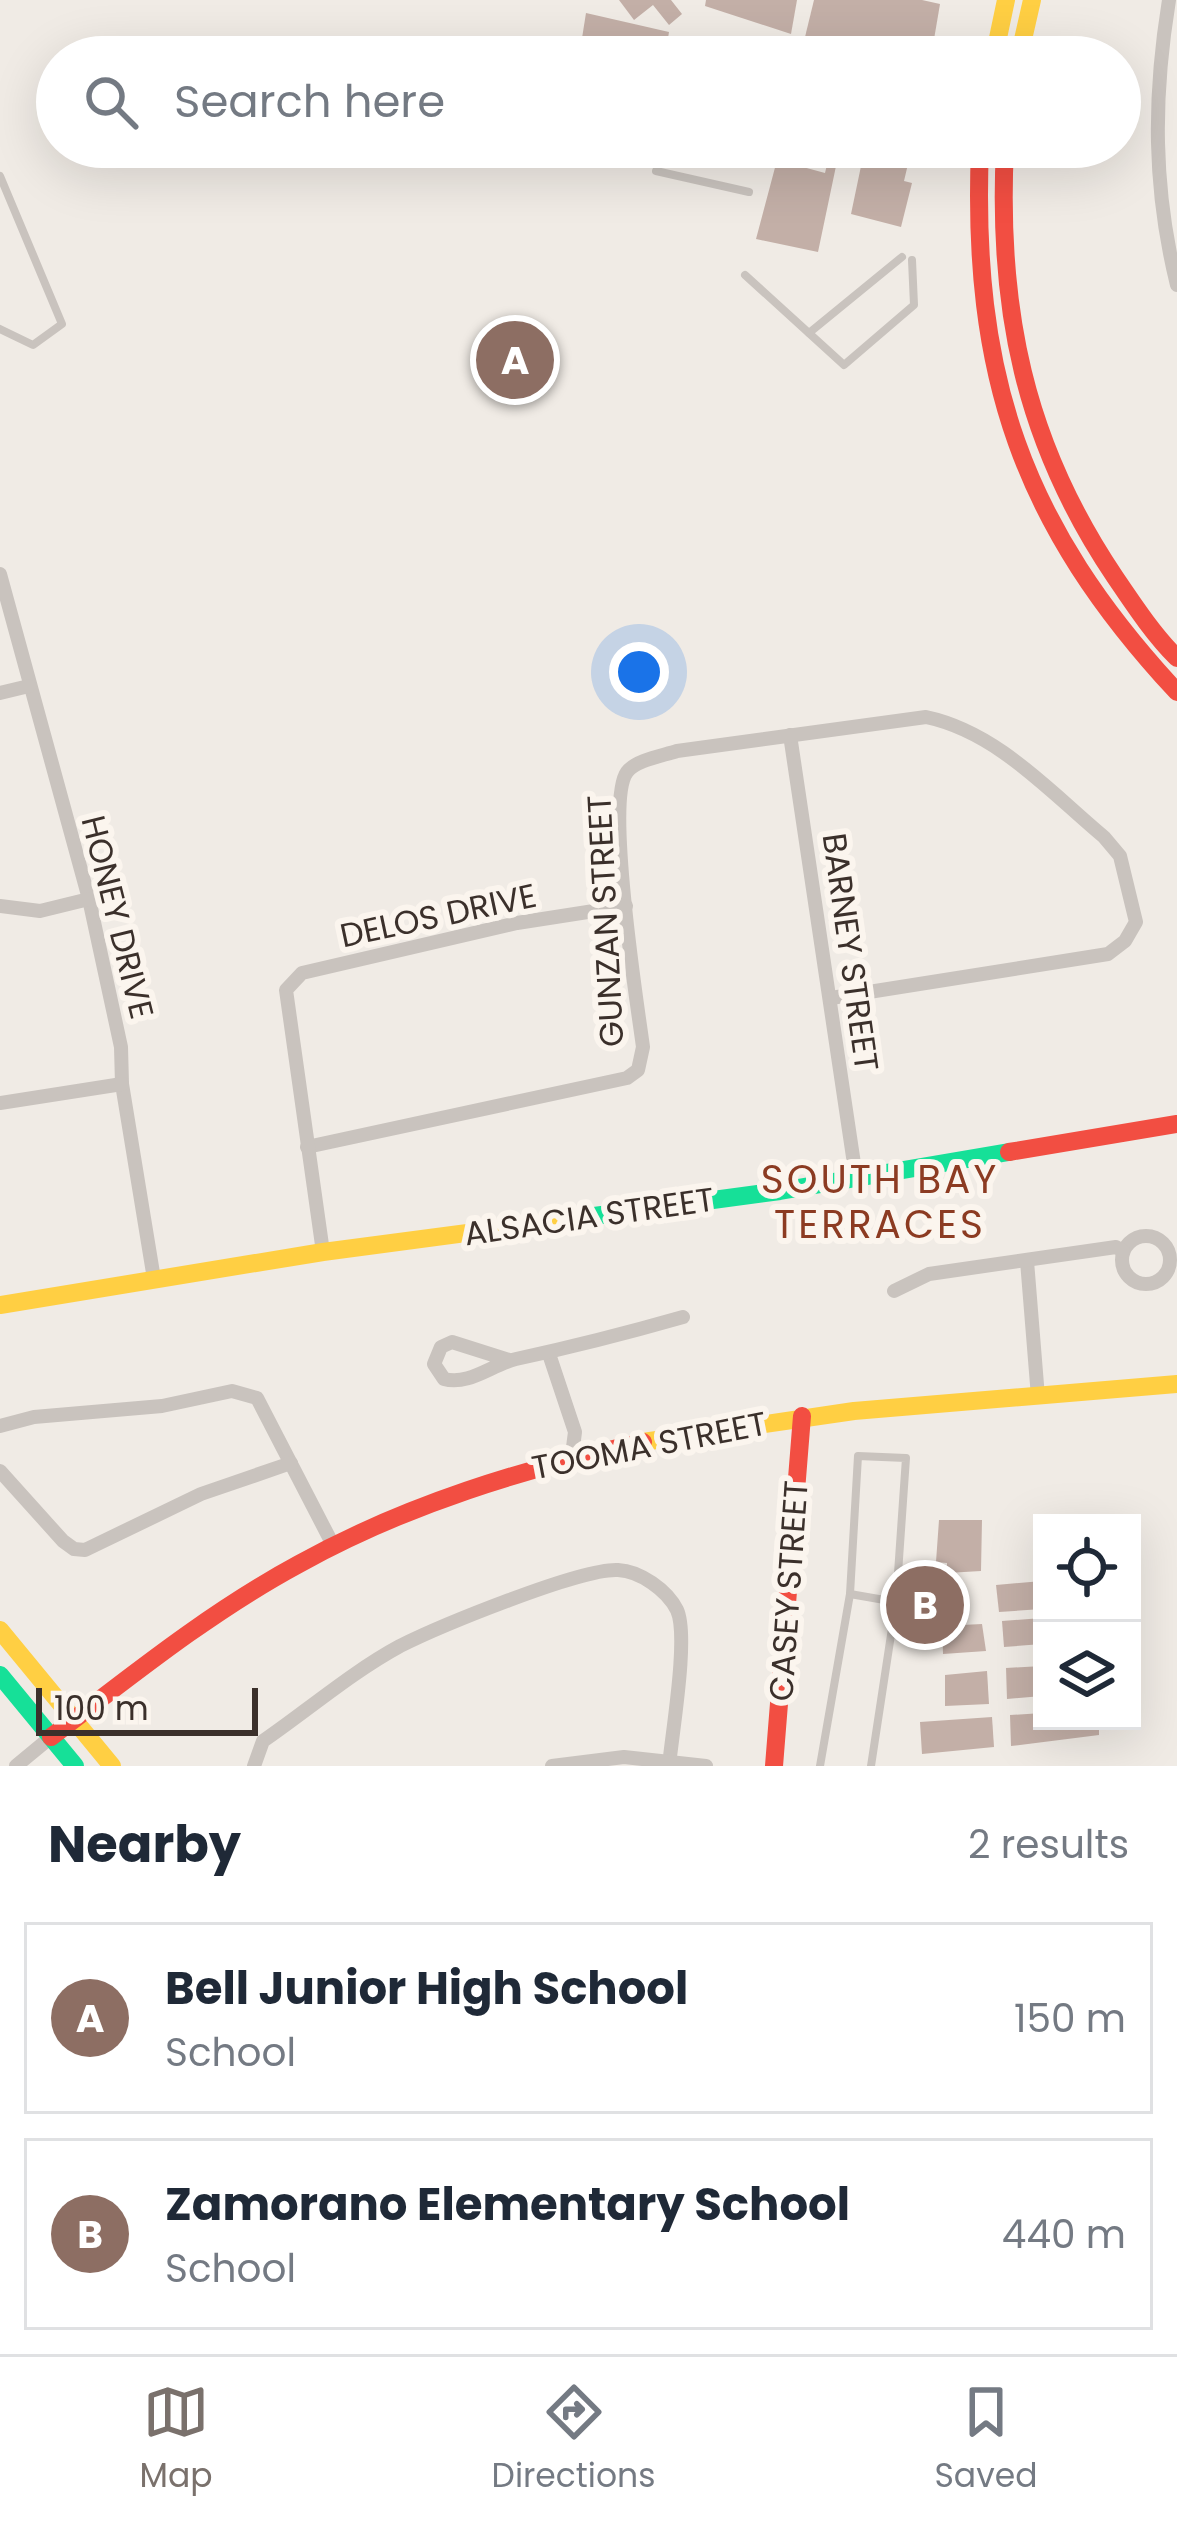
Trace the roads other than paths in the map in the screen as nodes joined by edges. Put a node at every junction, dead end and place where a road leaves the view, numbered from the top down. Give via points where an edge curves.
1 (1006, 0) edge
2 (1032, 0) edge
3 (1169, 0) edge
4 (998, 36) edge
5 (1024, 36) edge
6 (979, 168) edge
7 (1004, 168) edge
8 (656, 171) dead end
9 (0, 176) edge
10 (749, 192) dead end
11 (976, 274) junction
12 (745, 275) dead end
13 (1177, 285) edge
14 (0, 329) edge
15 (809, 333) junction
16 (1011, 337) junction
17 (0, 574) edge
18 (1177, 658) edge
19 (29, 686) junction
20 (1177, 692) edge
21 (0, 693) edge
22 (790, 735) junction
23 (89, 899) junction
24 (0, 906) edge
25 (626, 906) junction
26 (831, 998) junction
27 (122, 1084) junction
28 (0, 1103) edge
29 (1177, 1124) edge
30 (307, 1147) junction
31 (856, 1177) junction
32 (1124, 1251) dead end
33 (322, 1252) junction
34 (1027, 1261) junction
35 (154, 1279) junction
36 (894, 1291) dead end
37 (0, 1305) edge
38 (683, 1317) dead end
39 (549, 1354) junction
40 (509, 1360) junction
41 (1177, 1384) edge
42 (1038, 1396) junction
43 (802, 1416) junction
44 (0, 1426) edge
45 (572, 1455) junction
46 (291, 1463) junction
47 (0, 1471) edge
48 (333, 1545) junction
49 (850, 1594) junction
50 (896, 1602) junction
51 (0, 1630) edge
52 (0, 1675) edge
53 (75, 1720) junction
54 (51, 1737) junction
55 (669, 1764) edge
56 (16, 1766) edge
57 (74, 1766) edge
58 (112, 1766) edge
59 (254, 1766) edge
60 (552, 1766) edge
61 (706, 1766) edge
62 (775, 1766) edge
63 (820, 1766) edge
64 (871, 1766) edge

1 - 4 main road
2 - 5 main road
3 - 13 street via 1156,154
6 - 11 main road
7 - 16 main road via 1000,236
8 - 10 lane
9 - 14 lane via 62,324 33,345
11 - 16 main road via 988,278 994,322
11 - 20 main road via 997,390 1037,497 1082,576
12 - 15 lane
15 - 15 lane via 907,259 914,304 844,365
16 - 18 main road via 1060,486 1102,562
17 - 19 street, HONEY DRIVE
19 - 21 street
19 - 23 street, HONEY DRIVE
22 - 25 street, GUNZAN STREET via 677,751 628,770 618,791
22 - 26 street, BARNEY STREET
22 - 26 street, GUNZAN STREET via 926,717 986,738 1120,856 1136,922 1108,954
23 - 24 street via 40,910
23 - 27 street, HONEY DRIVE
25 - 30 street, GUNZAN STREET via 643,1047 638,1070
25 - 30 street, DELOS DRIVE via 302,973 286,990 286,1007
26 - 31 street, BARNEY STREET
27 - 28 street
27 - 35 street, HONEY DRIVE
29 - 31 main road, ALSACIA STREET
30 - 33 street
31 - 33 main road, ALSACIA STREET
32 - 34 street
33 - 35 main road, ALSACIA STREET
34 - 36 street via 928,1274
34 - 42 street
35 - 37 main road, ALSACIA STREET
38 - 39 street
39 - 40 street
39 - 45 street via 574,1432
40 - 40 street via 452,1342 434,1364 457,1382
41 - 42 main road, TOOMA STREET
42 - 43 main road, TOOMA STREET
43 - 45 main road, TOOMA STREET
43 - 62 main road, CASEY STREET
44 - 46 street via 232,1391 257,1398
45 - 48 main road, TOOMA STREET via 442,1497
46 - 47 street via 201,1494 85,1550 63,1541
46 - 48 street
48 - 53 main road, TOOMA STREET via 183,1636
49 - 50 lane
49 - 50 lane via 858,1456 906,1458
49 - 63 lane
50 - 64 lane
51 - 53 main road
52 - 54 main road
53 - 54 main road, TOOMA STREET
53 - 58 main road
54 - 56 street
54 - 57 main road
55 - 59 street via 682,1635 677,1610 655,1584 602,1570 397,1648 263,1741
55 - 60 street via 624,1756
55 - 61 street

